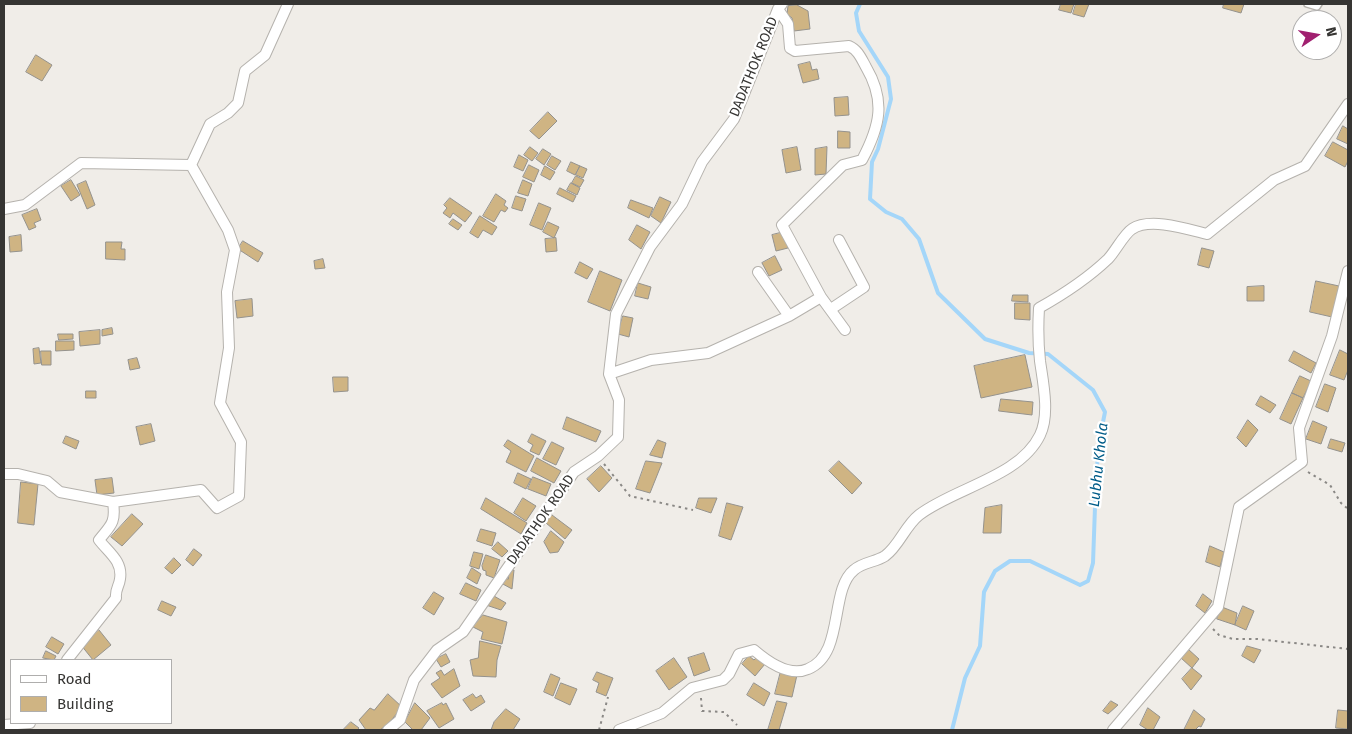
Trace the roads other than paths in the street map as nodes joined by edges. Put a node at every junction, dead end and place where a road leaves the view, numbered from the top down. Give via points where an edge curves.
1 (288, 4) edge
2 (1307, 4) edge
3 (1319, 4) edge
4 (780, 6) edge
5 (1348, 104) edge
6 (191, 165) junction
7 (4, 209) edge
8 (839, 240) dead end
9 (1348, 271) edge
10 (758, 272) dead end
11 (821, 297) junction
12 (830, 310) junction
13 (789, 316) junction
14 (845, 330) dead end
15 (609, 374) junction
16 (4, 474) edge
17 (114, 502) junction
18 (68, 659) edge
19 (17, 724) edge
20 (4, 725) edge
21 (388, 730) edge
22 (619, 730) edge
23 (1114, 730) edge

1 - 6 street via 265,55 245,71 238,103 210,124
2 - 3 lane via 1317,7
4 - 11 street via 788,24 790,48 795,51 849,46 856,49 879,98 875,135 862,160 843,165 782,225
4 - 15 street, DADATHOK ROAD via 734,120 702,162 682,204 650,246 616,314
5 - 22 street via 1305,166 1274,180 1207,234 1174,226 1152,225 1131,229 1108,259 1070,290 1039,308 1040,360 1045,396 1042,430 1030,451 1005,470 944,498 917,516 886,556 853,570 844,586 831,640 822,660 800,673 792,672 754,650 746,650 739,654 723,680 696,686 662,713
6 - 7 street via 82,163 25,205
6 - 17 street via 228,230 235,250 227,292 229,348 220,403 241,442 239,496 217,508 201,490
8 - 12 street via 864,288
9 - 23 street via 1332,336 1299,428 1302,462 1239,507 1218,607
10 - 13 street
11 - 12 street
11 - 13 street
12 - 14 street
13 - 15 street via 708,353 651,360
15 - 21 street, DADATHOK ROAD via 619,400 618,437 574,472 462,632 437,650 414,680 400,720
16 - 17 street via 47,481 60,492
17 - 18 street via 115,517 99,540 116,559 121,571 116,598
19 - 20 street

